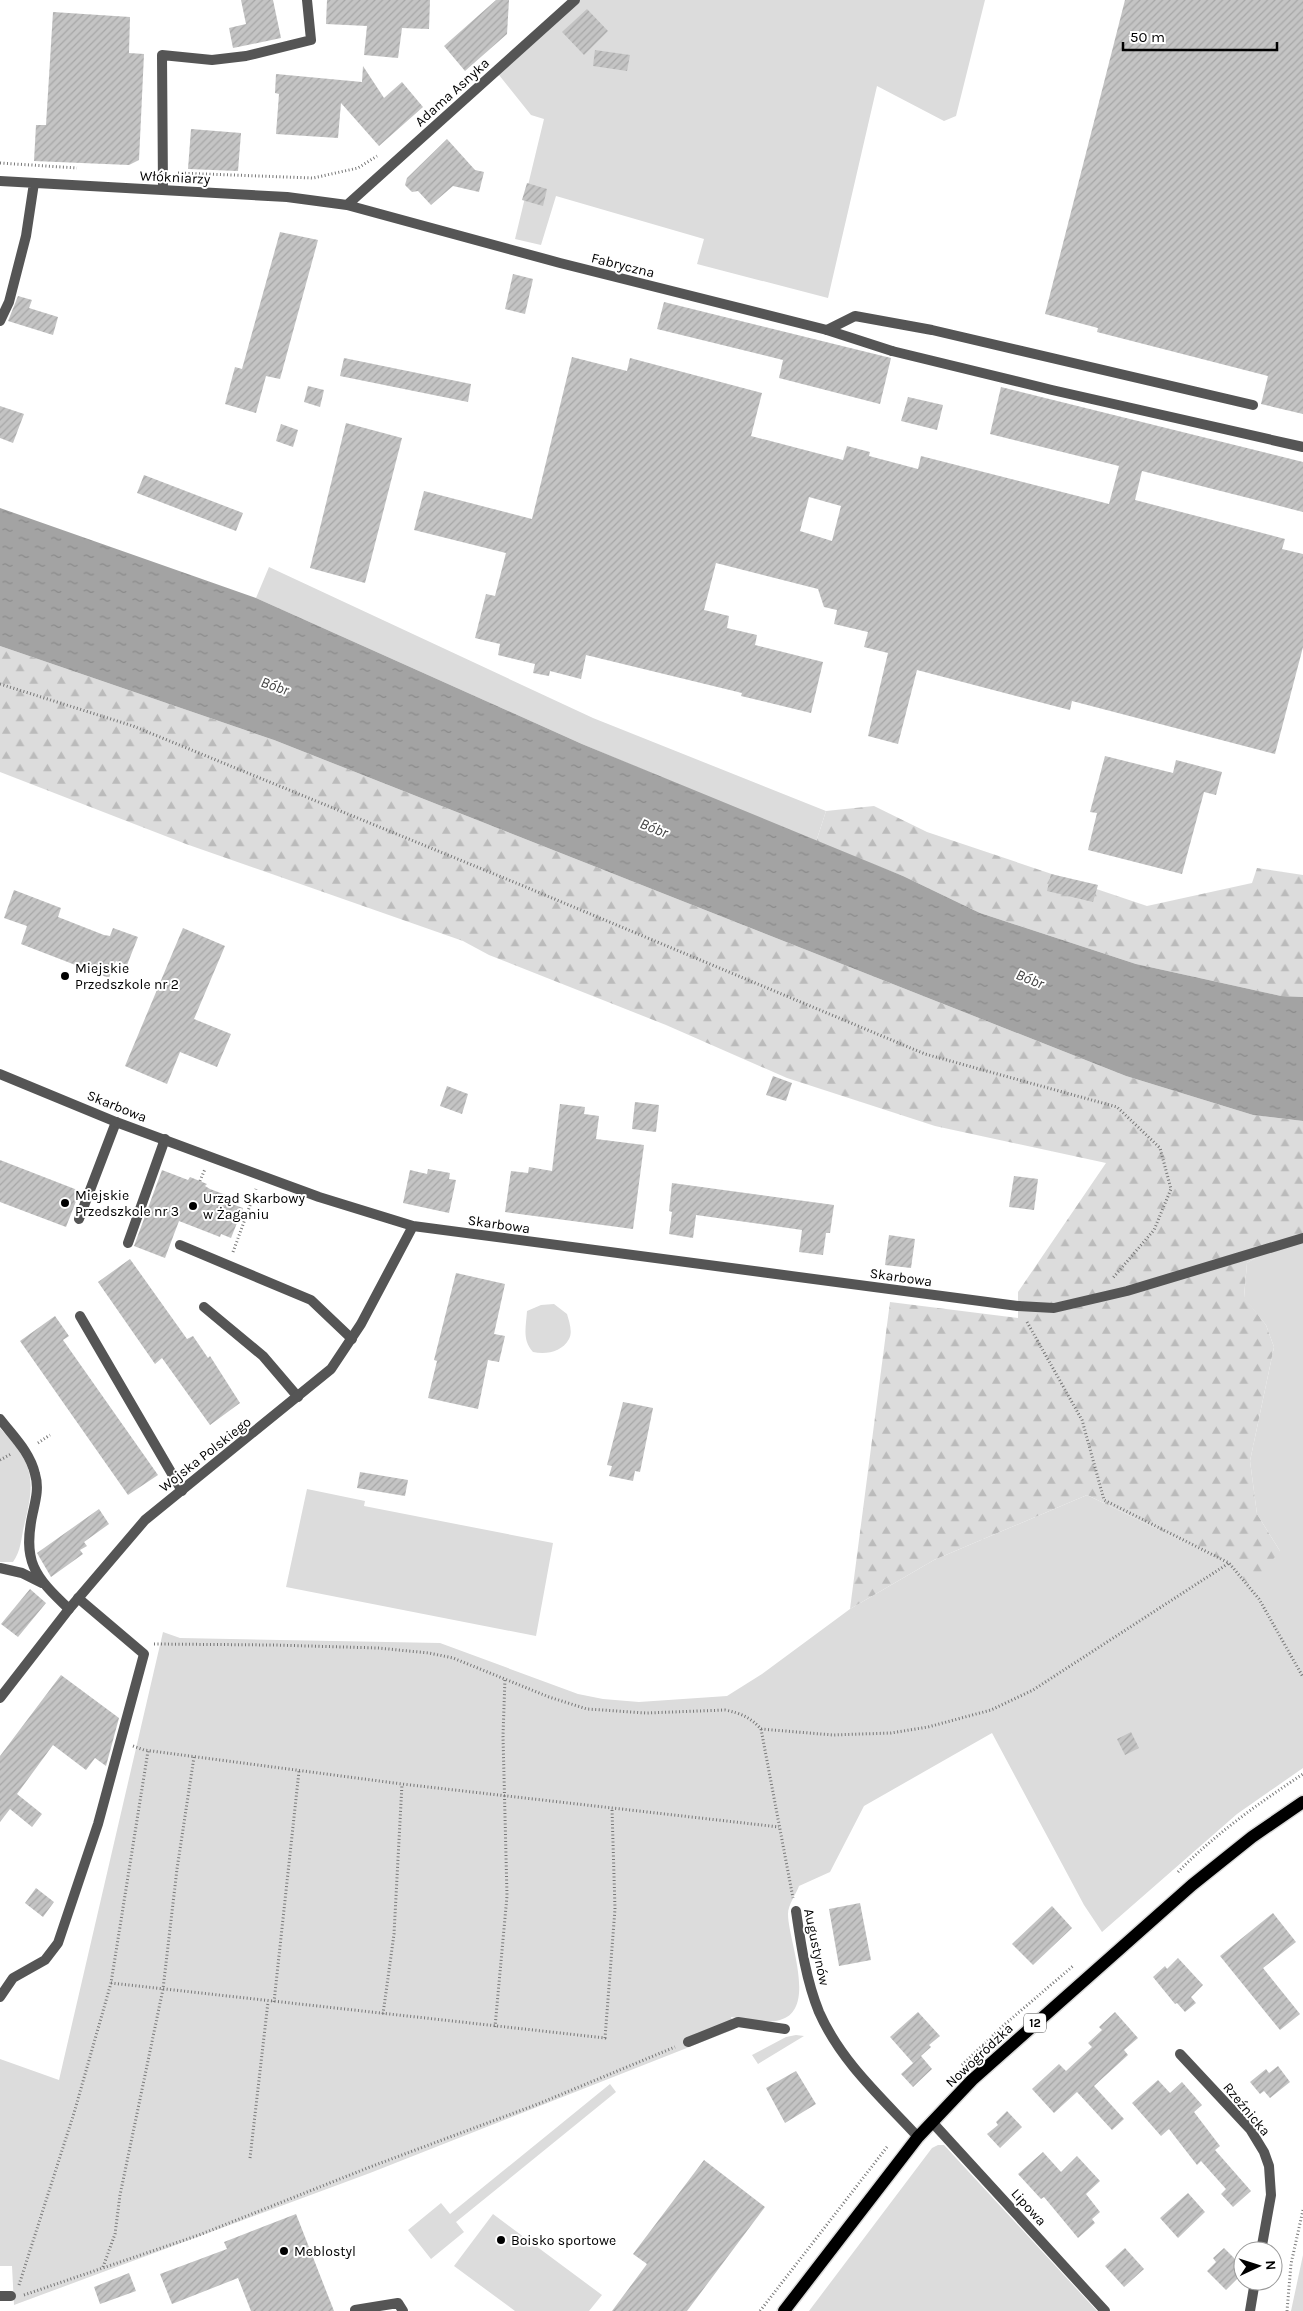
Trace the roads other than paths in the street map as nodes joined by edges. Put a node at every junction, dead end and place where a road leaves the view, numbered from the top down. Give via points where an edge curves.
1 (307, 0) edge
2 (575, 0) edge
3 (0, 181) edge
4 (34, 183) junction
5 (163, 190) junction
6 (347, 205) junction
7 (0, 321) edge
8 (827, 330) junction
9 (1253, 405) dead end
10 (1303, 446) edge
11 (0, 1074) edge
12 (116, 1122) junction
13 (165, 1139) junction
14 (79, 1219) dead end
15 (414, 1226) junction
16 (1303, 1238) edge
17 (128, 1243) dead end
18 (180, 1245) dead end
19 (204, 1307) dead end
20 (80, 1316) dead end
21 (352, 1339) junction
22 (298, 1398) junction
23 (0, 1419) edge
24 (182, 1491) junction
25 (0, 1568) edge
26 (42, 1583) junction
27 (78, 1598) junction
28 (69, 1609) junction
29 (0, 1698) edge
30 (1303, 1802) edge
31 (796, 1911) road end
32 (0, 1997) edge
33 (785, 2029) dead end
34 (688, 2042) road end
35 (1180, 2054) dead end
36 (932, 2122) junction
37 (918, 2137) junction
38 (1263, 2241) edge
39 (1253, 2291) edge
40 (0, 2296) edge
41 (11, 2296) road end
42 (355, 2310) edge
43 (403, 2311) edge
44 (784, 2311) edge
45 (1105, 2311) edge
46 (1250, 2311) edge

1 - 5 street via 311,40 246,56 212,60 162,55
2 - 6 street, Adama Asnyka
3 - 4 street, Włókniarzy
4 - 5 street, Włókniarzy
4 - 7 street via 26,236 9,302
5 - 6 street, Włókniarzy via 287,197
6 - 8 street, Fabryczna
8 - 9 street via 855,316 932,330
8 - 10 street, Fabryczna via 892,351 1052,390
11 - 12 street, Skarbowa
12 - 13 street, Skarbowa
12 - 14 street
13 - 15 street, Skarbowa via 319,1197
13 - 17 street
15 - 16 street, Skarbowa via 1018,1306 1054,1308
15 - 21 street, Wojska Polskiego
18 - 21 street via 311,1300
19 - 22 street via 262,1356
20 - 24 street
21 - 22 street, Wojska Polskiego via 332,1369
22 - 24 street, Wojska Polskiego
23 - 26 street via 25,1450 36,1475 37,1497 28,1547
24 - 27 street, Wojska Polskiego via 145,1520
25 - 26 street via 22,1573
26 - 28 street
27 - 28 street, Wojska Polskiego
27 - 32 street via 144,1654 98,1824 58,1943 45,1960 13,1978
28 - 29 street, Wojska Polskiego
30 - 36 main road, Nowogródzka / 12 via 1245,1843 1142,1928 972,2080
31 - 37 street, Augustynów via 819,2012 832,2036 866,2082
33 - 34 street via 738,2022
35 - 38 street, Rzeźnicka via 1250,2129 1264,2152 1269,2166 1271,2195
36 - 37 main road, Nowogródzka / 12
36 - 45 street, Lipowa
37 - 44 main road, Nowogródzka / 12
39 - 46 street
40 - 41 street
42 - 43 street via 398,2303

